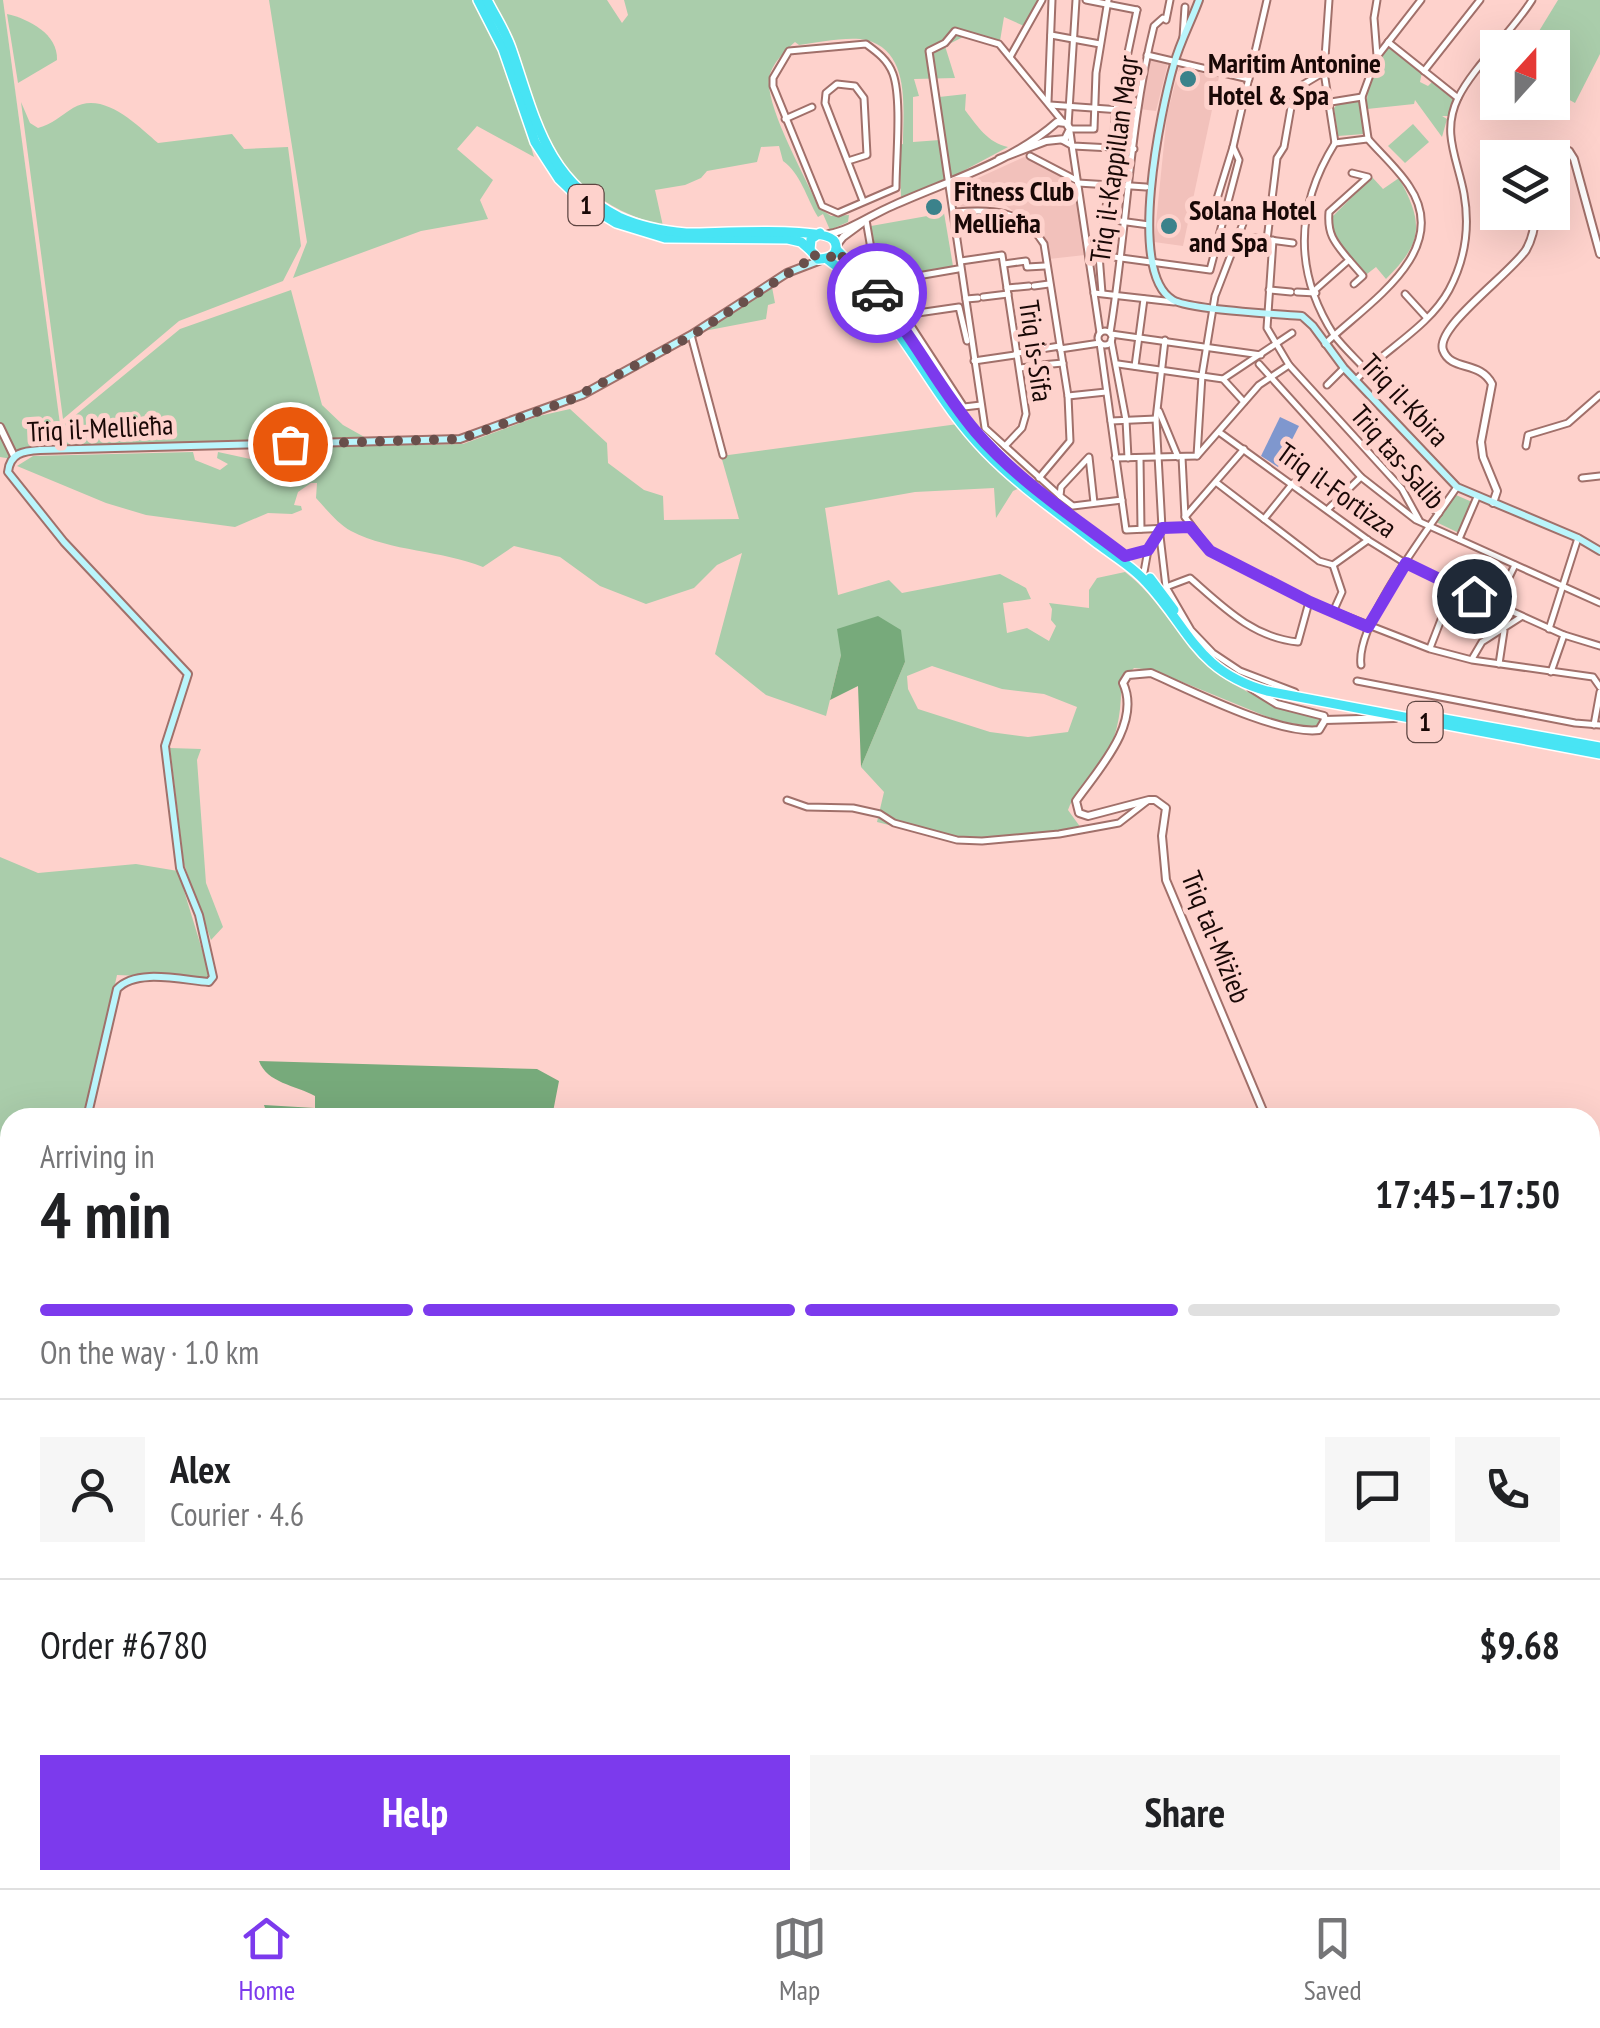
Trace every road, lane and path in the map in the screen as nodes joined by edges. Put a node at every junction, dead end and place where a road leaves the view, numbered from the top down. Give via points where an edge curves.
1 (478, 0) edge
2 (487, 0) edge
3 (1042, 0) edge
4 (1052, 0) edge
5 (1076, 0) edge
6 (1086, 0) edge
7 (1170, 0) edge
8 (1199, 0) edge
9 (1267, 0) edge
10 (1329, 0) edge
11 (1376, 0) edge
12 (1421, 0) edge
13 (1480, 0) edge
14 (1529, 1) edge
15 (1108, 2) edge
16 (1185, 7) dead end
17 (1051, 34) junction
18 (1183, 37) junction
19 (1074, 39) junction
20 (1388, 42) junction
21 (1100, 44) junction
22 (1147, 55) junction
23 (1378, 56) junction
24 (1010, 57) junction
25 (1174, 62) junction
26 (1424, 71) junction
27 (1324, 72) junction
28 (1249, 79) junction
29 (1362, 97) junction
30 (1458, 98) junction
31 (1331, 102) junction
32 (1049, 103) junction
33 (1070, 106) junction
34 (812, 107) dead end
35 (1095, 107) junction
36 (1116, 109) junction
37 (1135, 111) junction
38 (785, 119) junction
39 (1051, 127) junction
40 (1068, 127) junction
41 (1368, 139) junction
42 (1059, 140) junction
43 (1336, 143) junction
44 (1072, 146) junction
45 (1233, 146) junction
46 (1112, 148) junction
47 (1123, 148) dead end
48 (1134, 149) junction
49 (1570, 153) edge
50 (866, 155) junction
51 (880, 156) dead end
52 (1030, 156) dead end
53 (999, 159) junction
54 (848, 162) junction
55 (1352, 172) dead end
56 (1078, 182) junction
57 (947, 183) junction
58 (1113, 185) junction
59 (1130, 186) junction
60 (1146, 187) dead end
61 (896, 188) junction
62 (864, 202) junction
63 (898, 203) junction
64 (955, 212) junction
65 (1223, 214) junction
66 (865, 218) junction
67 (1210, 218) dead end
68 (1105, 220) junction
69 (1126, 222) junction
70 (1149, 225) junction
71 (1533, 230) edge
72 (824, 234) junction
73 (1254, 238) dead end
74 (1270, 240) junction
75 (1293, 243) dead end
76 (836, 248) junction
77 (810, 251) junction
78 (1600, 254) edge
79 (1099, 255) junction
80 (1121, 258) junction
81 (825, 259) junction
82 (1349, 260) junction
83 (961, 261) junction
84 (1150, 263) junction
85 (1004, 264) junction
86 (800, 266) junction
87 (1046, 266) junction
88 (958, 270) dead end
89 (877, 283) junction
90 (1049, 284) junction
91 (1354, 284) dead end
92 (1269, 290) junction
93 (1008, 291) junction
94 (1315, 292) junction
95 (1094, 293) junction
96 (1102, 293) junction
97 (1405, 294) dead end
98 (1116, 295) junction
99 (966, 299) junction
100 (1144, 300) junction
101 (1177, 302) junction
102 (1212, 307) junction
103 (1267, 312) junction
104 (904, 315) junction
105 (1426, 317) junction
106 (1100, 333) junction
107 (1292, 333) dead end
108 (1334, 334) junction
109 (691, 336) junction
110 (1111, 336) junction
111 (1140, 337) junction
112 (1165, 340) junction
113 (967, 341) dead end
114 (1100, 342) junction
115 (1276, 344) junction
116 (1325, 344) junction
117 (1206, 347) junction
118 (1060, 348) junction
119 (1017, 354) junction
120 (1261, 355) junction
121 (974, 361) junction
122 (1062, 362) junction
123 (1118, 364) junction
124 (1259, 364) dead end
125 (1289, 365) junction
126 (1135, 366) junction
127 (1019, 368) junction
128 (1344, 368) junction
129 (1160, 370) junction
130 (1366, 370) junction
131 (1202, 375) junction
132 (1271, 377) junction
133 (1223, 379) junction
134 (1356, 380) junction
135 (1327, 385) dead end
136 (1106, 392) junction
137 (1600, 395) edge
138 (1068, 396) junction
139 (1244, 402) junction
140 (981, 405) junction
141 (1159, 410) junction
142 (1156, 419) junction
143 (1126, 420) junction
144 (1110, 421) junction
145 (0, 427) edge
146 (1219, 432) junction
147 (1005, 446) junction
148 (1526, 446) dead end
149 (1244, 449) junction
150 (723, 455) dead end
151 (14, 456) junction
152 (1197, 456) junction
153 (1180, 457) junction
154 (1115, 458) junction
155 (1128, 458) junction
156 (1140, 458) junction
157 (1159, 458) junction
158 (1600, 476) edge
159 (1038, 478) junction
160 (1361, 478) junction
161 (1582, 478) dead end
162 (1217, 483) junction
163 (1293, 483) junction
164 (1457, 487) junction
165 (1060, 496) junction
166 (1476, 497) junction
167 (1122, 500) junction
168 (1094, 503) junction
169 (1493, 503) junction
170 (1427, 505) dead end
171 (1328, 508) junction
172 (1439, 513) junction
173 (1185, 517) junction
174 (1264, 518) junction
175 (1421, 522) junction
176 (1429, 526) junction
177 (1190, 527) junction
178 (1141, 529) junction
179 (1161, 532) junction
180 (1578, 538) junction
181 (1368, 540) junction
182 (1459, 540) junction
183 (1148, 550) junction
184 (1600, 551) edge
185 (1125, 556) junction
186 (1406, 563) junction
187 (1333, 565) junction
188 (1515, 565) junction
189 (1144, 572) junction
190 (1454, 586) junction
191 (1562, 586) junction
192 (1166, 587) junction
193 (1310, 602) junction
194 (1600, 602) edge
195 (1495, 606) junction
196 (1333, 612) junction
197 (1522, 617) junction
198 (1368, 627) junction
199 (1549, 629) junction
200 (1504, 631) junction
201 (1564, 636) junction
202 (1600, 646) edge
203 (1430, 649) junction
204 (1472, 660) junction
205 (1500, 664) junction
206 (1361, 665) dead end
207 (1550, 672) junction
208 (1357, 681) dead end
209 (1250, 687) junction
210 (1600, 690) edge
211 (1295, 692) junction
212 (1399, 717) junction
213 (1326, 720) junction
214 (1597, 725) edge
215 (1600, 750) edge
216 (787, 800) dead end
217 (1149, 800) junction
218 (89, 1108) edge
219 (1262, 1108) edge

1 - 77 highway, 1 via 503,48 535,142 585,204 616,223 665,238 788,239
2 - 72 highway, 1 via 511,46 541,138 564,172 599,204 668,231
3 - 24 street
4 - 17 street
5 - 19 street
6 - 15 street
7 - 22 street, Triq il-Kappillan Magr
8 - 18 main road
9 - 28 street
10 - 27 street
11 - 23 street
12 - 20 street
13 - 26 street
14 - 30 street
15 - 21 street
15 - 36 street via 1137,10
16 - 18 street
17 - 19 street
17 - 32 street
18 - 25 main road
19 - 21 street
19 - 33 street
20 - 23 street
20 - 26 street
21 - 35 street
22 - 25 street
22 - 37 street, Triq il-Kappillan Magr
23 - 29 street
24 - 32 street
24 - 57 street via 999,44 955,30 929,50
25 - 28 street
25 - 70 main road
26 - 30 street
27 - 31 street
27 - 74 street via 1294,90 1277,158
28 - 45 street
29 - 31 street
29 - 41 street
30 - 105 street via 1450,149 1468,226 1461,265
31 - 43 street
32 - 33 street
32 - 39 street
32 - 40 street
33 - 35 street
33 - 40 street
34 - 38 street
35 - 36 street
35 - 40 street via 1094,129
36 - 37 street
36 - 46 street
37 - 48 street, Triq il-Kappillan Magr
38 - 61 street via 773,86 789,50 866,44 883,57 896,88
38 - 62 street via 822,206 838,213
39 - 40 street
39 - 42 street
39 - 53 street
40 - 42 street
40 - 44 street
41 - 43 street
41 - 108 street via 1411,189 1421,219 1419,240 1403,273
42 - 44 street
42 - 53 street
43 - 94 street via 1314,182 1305,223 1304,258
44 - 46 street
44 - 56 street
45 - 65 street via 1239,160
45 - 67 street
46 - 58 street
47 - 48 street
48 - 59 street, Triq il-Kappillan Magr
49 - 78 street
50 - 51 street
50 - 54 street
50 - 54 street via 864,98 855,86 838,84 825,103
52 - 56 street
53 - 57 street
54 - 62 street
55 - 82 street via 1368,176 1329,212 1328,224 1329,236
56 - 58 street
56 - 95 street
57 - 63 street
57 - 64 street
58 - 59 street
58 - 68 street
59 - 60 street
59 - 69 street, Triq il-Kappillan Magr
61 - 62 street
61 - 63 street
63 - 66 street
64 - 83 street
64 - 87 street via 996,210 1026,222 1044,244
65 - 84 street via 1210,270
65 - 102 street via 1244,221
66 - 72 street
66 - 76 street
66 - 89 street
68 - 69 street
68 - 79 street
69 - 70 street
69 - 80 street, Triq il-Kappillan Magr
70 - 84 main road
71 - 169 street via 1511,270 1442,340 1449,359 1483,372 1492,384 1482,442 1496,486
72 - 76 highway
72 - 77 highway via 812,239
73 - 74 street
74 - 75 street
74 - 92 street
76 - 81 highway
76 - 185 highway, 1 via 880,295 979,436
77 - 81 highway
77 - 86 main road, Triq il-Mellieħa
79 - 80 street
79 - 96 street
80 - 84 street
80 - 98 street, Triq il-Kappillan Magr
81 - 86 main road, Triq il-Mellieħa
81 - 209 highway, 1 via 874,299 986,452 1145,580 1196,650
82 - 91 street via 1363,276
82 - 94 street
83 - 85 street, Triq is-Sifa via 1002,255
83 - 99 street
84 - 101 main road via 1156,283
85 - 87 street
85 - 93 street, Triq is-Sifa
86 - 109 main road, Triq il-Mellieħa
87 - 90 street
88 - 89 street
89 - 104 street
90 - 93 street
90 - 118 street
92 - 94 street
92 - 103 street
93 - 99 street
93 - 119 street, Triq is-Sifa
94 - 108 street
95 - 96 street
95 - 106 street
96 - 98 street
97 - 105 street
98 - 100 street
98 - 110 street, Triq il-Kappillan Magr
99 - 121 street
100 - 101 street
100 - 111 street
101 - 102 main road, Triq il-Kbira
102 - 103 main road, Triq il-Kbira
102 - 117 street
103 - 115 street, Triq tas-Salib
103 - 116 main road, Triq il-Kbira via 1302,316
104 - 113 street via 959,307
104 - 140 street via 964,407
105 - 130 street
106 - 110 street
106 - 114 street
107 - 115 street
108 - 116 street
108 - 130 street
109 - 150 street
109 - 151 main road, Triq il-Mellieħa via 582,395 460,439 40,450
110 - 111 street
110 - 114 street
110 - 123 street, Triq il-Kappillan Magr
111 - 112 street
111 - 126 street
112 - 117 street
112 - 129 street
114 - 118 street
114 - 136 street
115 - 120 street
115 - 125 street, Triq tas-Salib
116 - 128 main road, Triq il-Kbira
117 - 120 street
117 - 131 street
118 - 119 street
118 - 122 street
119 - 121 street
119 - 127 street, Triq is-Sifa
120 - 133 street
121 - 140 street
122 - 127 street
122 - 138 street
123 - 126 street
123 - 143 street, Triq il-Kappillan Magr
124 - 132 street
125 - 132 street
125 - 175 street, Triq tas-Salib via 1402,489
126 - 129 street
127 - 147 street, Triq is-Sifa via 1026,414
128 - 134 main road, Triq il-Kbira
128 - 135 street
129 - 131 street
129 - 141 street
130 - 134 street
131 - 133 street
131 - 152 street
132 - 139 street
132 - 160 street
133 - 139 street
134 - 164 main road, Triq il-Kbira
136 - 138 street
136 - 144 street
137 - 148 street via 1568,423 1528,435
138 - 159 street via 1070,441
139 - 146 street
140 - 147 street via 985,428
141 - 142 street
141 - 153 street
142 - 143 street
142 - 157 street
143 - 144 street
143 - 155 street, Triq il-Kappillan Magr
144 - 154 street
145 - 151 street
146 - 149 street, Triq il-Fortizza
146 - 152 street
147 - 159 street
149 - 162 street
149 - 163 street, Triq il-Fortizza
151 - 218 main road, Triq il-Mellieħa via 12,477 188,674 165,746 180,868 200,914 213,977 122,983
152 - 153 street
153 - 157 street
153 - 173 street
154 - 155 street
154 - 167 street
155 - 156 street
156 - 157 street
156 - 178 street
157 - 179 street
158 - 161 street
159 - 165 street
160 - 171 street
160 - 175 street
162 - 173 street
162 - 174 street
163 - 171 street, Triq il-Fortizza
163 - 174 street
164 - 166 main road, Triq il-Kbira
164 - 172 street
165 - 168 street via 1073,506
165 - 168 street via 1060,487 1089,457
166 - 169 main road, Triq il-Kbira
166 - 182 street
167 - 168 street
167 - 178 street via 1126,530
169 - 180 main road, Triq il-Kbira
170 - 172 street
171 - 181 street, Triq il-Fortizza
172 - 176 street
173 - 177 street
174 - 187 street
175 - 176 street, Triq tas-Salib
176 - 182 street, Triq tas-Salib
176 - 186 street
177 - 179 street
177 - 193 street via 1210,551
178 - 179 street
179 - 183 street
179 - 192 street
180 - 184 main road, Triq il-Kbira
180 - 191 street
181 - 186 street, Triq il-Fortizza
181 - 187 street
182 - 188 street, Triq tas-Salib
183 - 185 street
183 - 189 street
185 - 189 highway, 1
186 - 190 street, Triq il-Fortizza
186 - 198 street
187 - 196 street via 1342,592
188 - 191 street, Triq tas-Salib
188 - 195 street
189 - 211 highway, 1 via 1208,654 1254,682
190 - 195 street, Triq il-Fortizza
190 - 203 street
191 - 194 street, Triq tas-Salib
191 - 199 street
192 - 193 street via 1190,578 1237,619 1298,642
192 - 211 street via 1213,654
193 - 196 street
195 - 197 street, Triq il-Fortizza
196 - 198 street
197 - 199 street, Triq il-Fortizza
197 - 200 street
198 - 203 street
198 - 206 street
199 - 201 street, Triq il-Fortizza
200 - 204 street via 1482,642
200 - 205 street
201 - 202 street, Triq il-Fortizza
201 - 207 street
203 - 204 street
204 - 205 street
205 - 207 street
207 - 210 street via 1592,677
208 - 214 street
209 - 212 highway, 1
209 - 213 street
210 - 214 street
211 - 215 highway, 1
212 - 213 street
212 - 215 highway, 1
213 - 217 street via 1314,731 1285,726 1151,673 1128,675 1119,734 1076,805 1088,816
216 - 217 street via 852,808 957,840 982,841 1119,822
217 - 219 street, Triq tal-Miżieb via 1166,808 1166,880

